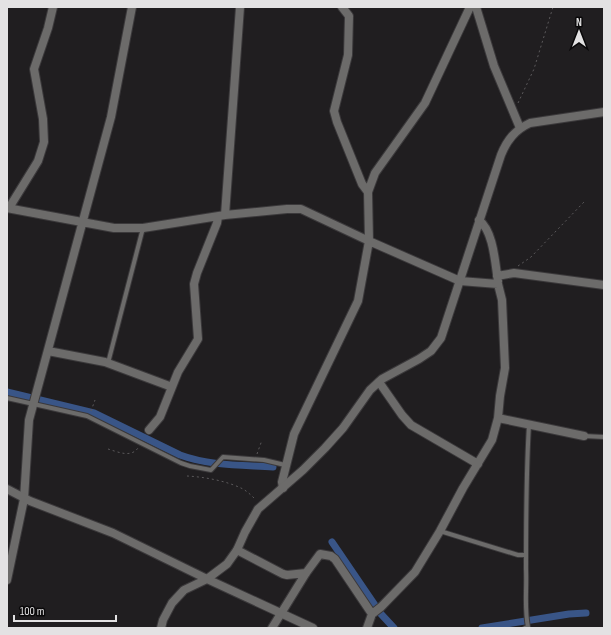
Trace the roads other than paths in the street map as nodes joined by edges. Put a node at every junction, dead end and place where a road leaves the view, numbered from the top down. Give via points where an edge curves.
1 (53, 7) edge
2 (132, 7) edge
3 (240, 7) edge
4 (342, 7) edge
5 (470, 7) edge
6 (476, 7) edge
7 (604, 112) edge
8 (520, 128) junction
9 (368, 192) junction
10 (8, 208) edge
11 (222, 216) junction
12 (479, 220) junction
13 (83, 222) junction
14 (143, 228) junction
15 (369, 241) junction
16 (498, 280) junction
17 (460, 281) junction
18 (604, 285) edge
19 (48, 351) junction
20 (108, 363) junction
21 (379, 382) junction
22 (172, 387) junction
23 (7, 398) edge
24 (33, 403) junction
25 (498, 418) junction
26 (529, 425) junction
27 (149, 430) dead end
28 (584, 436) joint
29 (604, 437) edge
30 (478, 464) junction
31 (285, 465) junction
32 (283, 488) junction
33 (7, 489) edge
34 (24, 499) junction
35 (440, 531) junction
36 (237, 550) junction
37 (526, 555) junction
38 (306, 573) junction
39 (7, 580) edge
40 (207, 580) junction
41 (376, 611) junction
42 (281, 614) junction
43 (526, 627) edge
44 (161, 628) edge
45 (272, 628) edge
46 (313, 628) edge
47 (366, 628) edge

1 - 10 street via 34,70 43,119 44,142 36,165
2 - 13 street via 111,117
3 - 11 street
4 - 9 street via 349,16 348,55 334,111 362,184
5 - 9 street via 426,104 375,173
6 - 8 street via 494,66
7 - 8 street via 530,123
8 - 12 street via 506,143 500,155
9 - 15 street
10 - 13 street
11 - 14 street
11 - 15 street via 301,209
11 - 22 street via 194,284 198,339
12 - 16 street via 491,241
12 - 17 street
13 - 14 street via 114,228
13 - 19 street
14 - 20 lane
15 - 17 street
15 - 31 street via 358,301 294,434
16 - 17 street
16 - 18 street via 506,274 514,273
16 - 25 street via 502,300 505,368
17 - 21 street via 441,338 431,351
19 - 20 street
19 - 24 street
20 - 22 street
21 - 30 street via 411,425
21 - 32 street via 325,448
22 - 27 street via 160,417
23 - 24 lane
24 - 31 lane via 87,416 190,466 209,470 223,457 256,459
24 - 34 street via 28,431
25 - 26 street
25 - 30 street via 492,440
26 - 28 street
26 - 37 lane
28 - 29 lane
30 - 35 street
31 - 32 street
32 - 36 street via 262,506 253,518
33 - 34 street
34 - 39 street
34 - 40 street via 113,533
35 - 37 lane via 518,555
35 - 41 street via 415,572
36 - 38 street via 283,574
36 - 40 street via 227,564
37 - 43 lane
38 - 41 street via 320,554 331,556
38 - 42 street
40 - 42 street
40 - 44 street via 184,590 172,603
41 - 47 street
42 - 45 street
42 - 46 street

